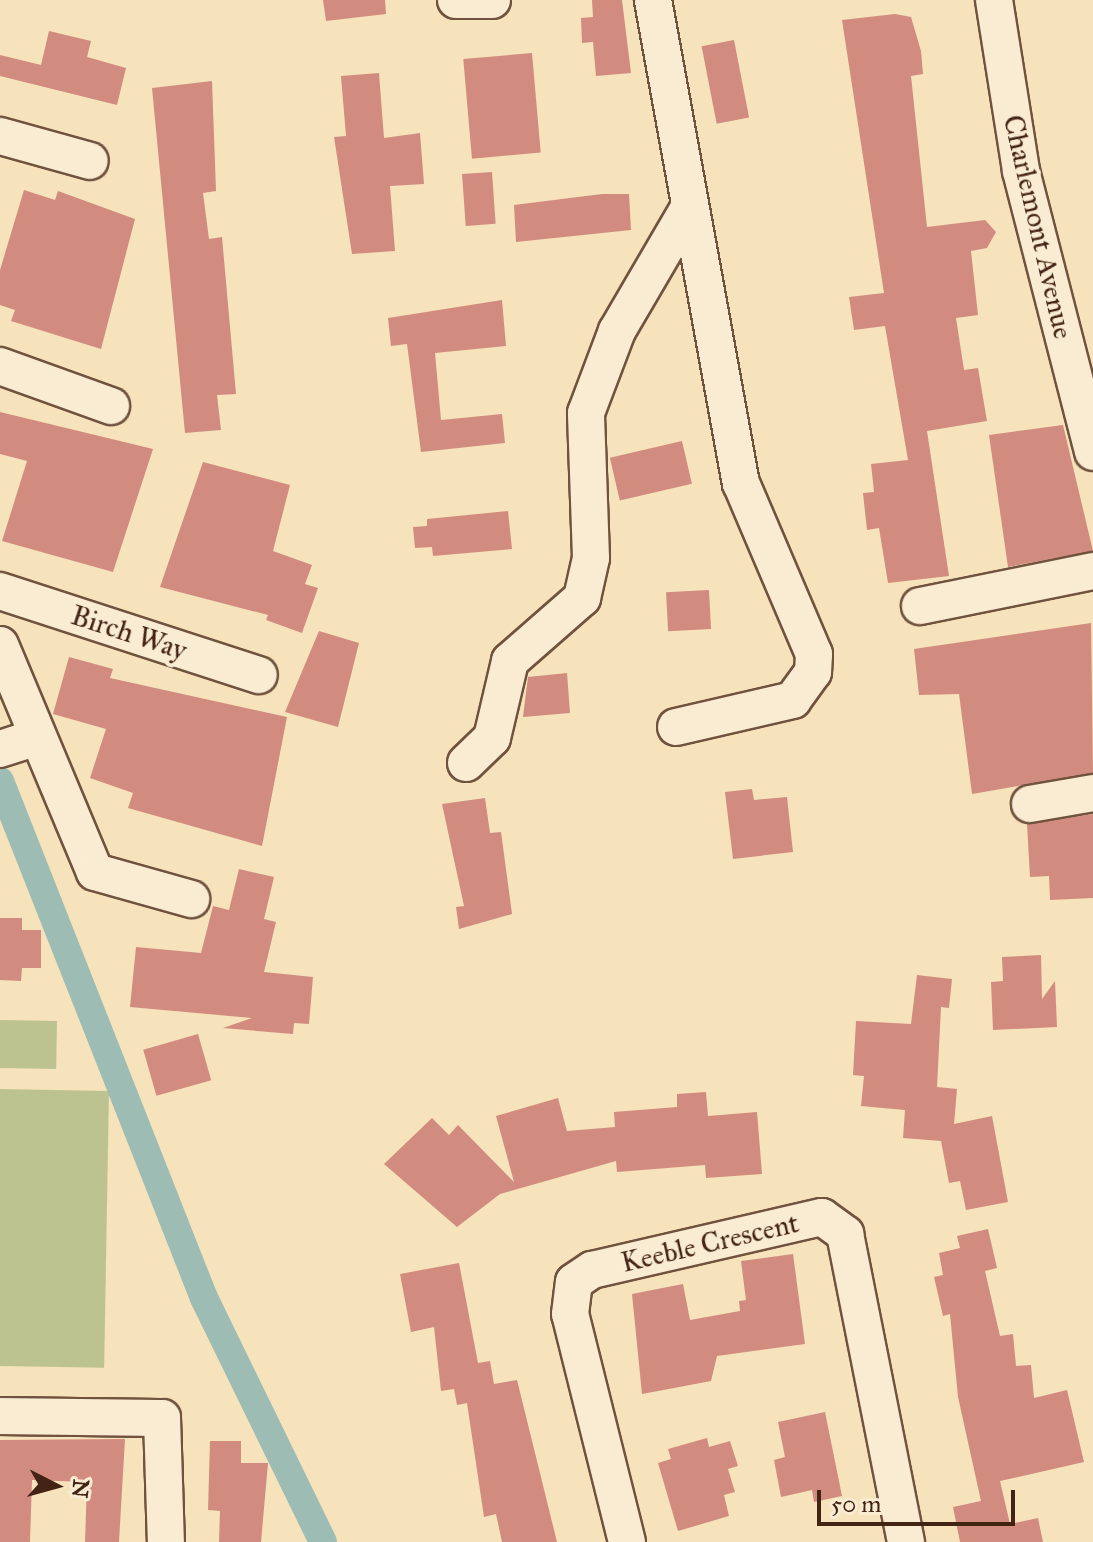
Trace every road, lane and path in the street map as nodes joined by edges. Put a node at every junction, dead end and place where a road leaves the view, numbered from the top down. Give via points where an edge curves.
1 (456, 0) edge
2 (492, 0) edge
3 (653, 0) edge
4 (994, 0) edge
5 (0, 136) edge
6 (90, 161) dead end
7 (686, 213) junction
8 (0, 366) edge
9 (111, 406) dead end
10 (1093, 452) edge
11 (1093, 571) edge
12 (0, 591) edge
13 (920, 606) dead end
14 (0, 645) edge
15 (259, 675) dead end
16 (676, 727) dead end
17 (36, 737) junction
18 (0, 749) edge
19 (466, 763) dead end
20 (1093, 793) edge
21 (1030, 804) dead end
22 (191, 899) dead end
23 (0, 1416) edge
24 (166, 1542) edge
25 (627, 1542) edge
26 (906, 1542) edge

1 - 2 street
3 - 7 street
4 - 10 street, Charlemont Avenue via 1021,171
5 - 6 street
7 - 16 street via 741,483 814,654 813,672 793,700
7 - 19 street via 617,331 586,413 591,558 582,598 510,661 492,738
8 - 9 street
11 - 13 street
12 - 15 street, Birch Way
14 - 17 street
17 - 18 street
17 - 22 street via 95,872
20 - 21 street
23 - 24 street via 162,1418
25 - 26 street, Keeble Crescent via 570,1314 574,1282 592,1270 822,1217 845,1234

